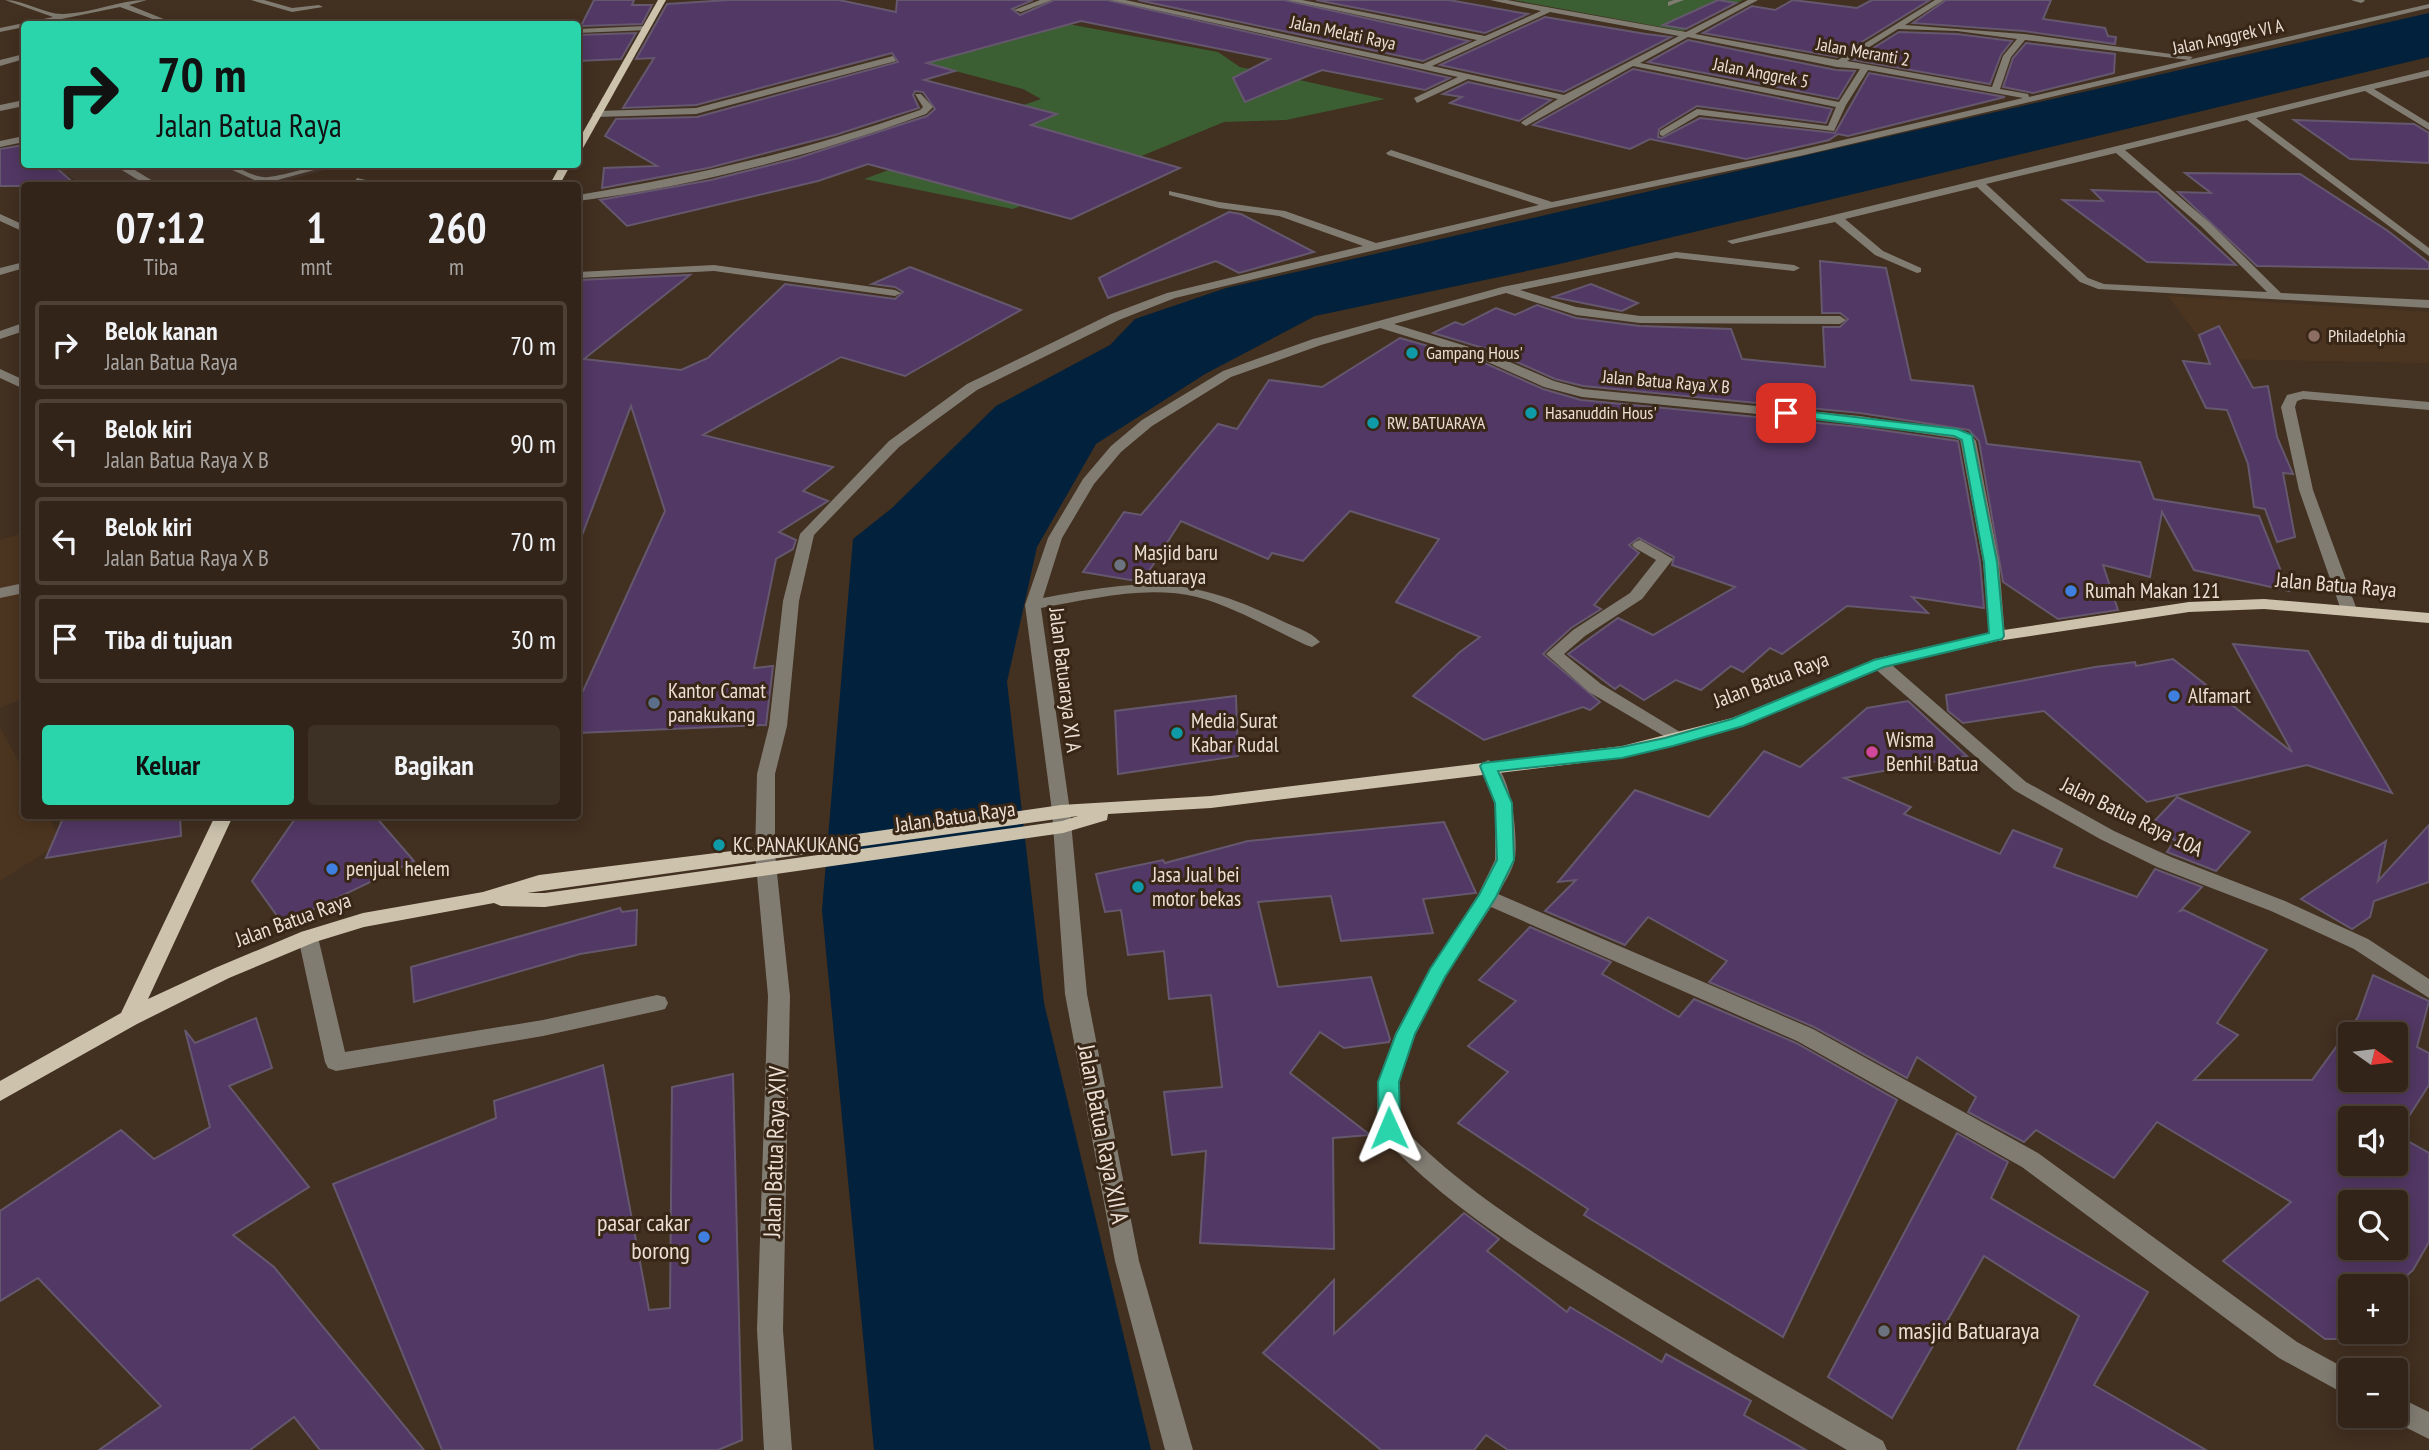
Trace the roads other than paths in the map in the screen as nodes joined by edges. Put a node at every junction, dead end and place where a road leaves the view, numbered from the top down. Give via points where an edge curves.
1 (9, 0) edge
2 (143, 0) edge
3 (256, 0) edge
4 (662, 0) edge
5 (1048, 0) edge
6 (1114, 0) edge
7 (1291, 0) edge
8 (1494, 0) edge
9 (1754, 0) edge
10 (1940, 0) edge
11 (2355, 0) edge
12 (2361, 1) edge
13 (121, 5) junction
14 (2429, 6) edge
15 (319, 7) dead end
16 (1018, 10) dead end
17 (1549, 10) junction
18 (44, 21) edge
19 (64, 21) edge
20 (164, 21) edge
21 (21, 26) edge
22 (1896, 27) junction
23 (645, 28) junction
24 (0, 30) edge
25 (581, 31) edge
26 (1687, 36) junction
27 (2024, 36) junction
28 (1486, 39) junction
29 (21, 58) edge
30 (2198, 58) junction
31 (893, 60) dead end
32 (0, 63) edge
33 (1634, 64) junction
34 (1837, 64) junction
35 (1426, 66) junction
36 (1864, 69) junction
37 (2429, 73) edge
38 (1468, 76) junction
39 (2367, 89) junction
40 (1995, 91) junction
41 (918, 96) dead end
42 (1566, 98) junction
43 (2033, 98) junction
44 (1417, 100) dead end
45 (21, 104) edge
46 (1841, 105) junction
47 (0, 108) edge
48 (597, 114) junction
49 (2248, 117) junction
50 (1526, 123) dead end
51 (2429, 127) edge
52 (1663, 133) dead end
53 (21, 140) edge
54 (581, 143) edge
55 (0, 144) edge
56 (2118, 149) junction
57 (1391, 153) dead end
58 (124, 168) edge
59 (231, 168) edge
60 (316, 168) edge
61 (149, 182) edge
62 (256, 182) edge
63 (262, 182) edge
64 (1979, 183) junction
65 (1173, 193) dead end
66 (581, 197) edge
67 (1551, 205) junction
68 (0, 217) edge
69 (1837, 218) junction
70 (21, 228) edge
71 (1732, 241) dead end
72 (1373, 246) junction
73 (2429, 253) edge
74 (21, 266) edge
75 (1794, 268) dead end
76 (1917, 270) dead end
77 (0, 272) edge
78 (581, 275) edge
79 (1506, 289) junction
80 (895, 293) dead end
81 (2278, 296) junction
82 (2429, 304) edge
83 (1840, 320) dead end
84 (1380, 324) junction
85 (21, 328) edge
86 (0, 335) edge
87 (0, 373) edge
88 (21, 384) edge
89 (2429, 406) edge
90 (1640, 545) dead end
91 (21, 589) edge
92 (0, 593) edge
93 (1033, 605) junction
94 (2349, 610) junction
95 (2429, 618) edge
96 (1997, 636) junction
97 (1312, 642) dead end
98 (1879, 663) junction
99 (1679, 739) junction
100 (1488, 766) junction
101 (223, 819) edge
102 (1055, 820) junction
103 (778, 860) junction
104 (1487, 897) junction
105 (308, 937) junction
106 (2429, 990) edge
107 (657, 1003) dead end
108 (130, 1018) junction
109 (0, 1092) edge
110 (2338, 1378) edge
111 (2408, 1415) edge
112 (2429, 1426) edge
113 (778, 1450) edge
114 (1178, 1450) edge
115 (1873, 1450) edge

1 - 19 street
2 - 13 street
3 - 15 street via 292,10
4 - 23 main road
5 - 16 street
6 - 35 street, Jalan Melati Raya
7 - 28 street
8 - 17 street, Jalan Meranti 2
9 - 26 street
10 - 22 street
11 - 12 street
13 - 19 street
13 - 20 street
14 - 30 street, Jalan Anggrek VI A
17 - 26 street, Jalan Meranti 2
17 - 28 street
18 - 19 street
21 - 24 street
22 - 27 street
22 - 34 street
23 - 25 street
23 - 48 main road
26 - 33 street
26 - 34 street, Jalan Meranti 2
27 - 30 street
27 - 40 street via 2007,55
28 - 35 street
29 - 32 street
30 - 43 street, Jalan Anggrek VI A
31 - 48 street via 696,111
33 - 42 street
33 - 46 street, Jalan Anggrek 5
34 - 36 street, Jalan Meranti 2
35 - 38 street, Jalan Melati Raya
36 - 40 street, Jalan Meranti 2
36 - 46 street
37 - 39 street
38 - 42 street, Jalan Melati Raya
38 - 44 street
39 - 49 street
39 - 51 street
40 - 43 street, Jalan Meranti 2
41 - 66 street via 928,107 923,112 835,142
42 - 50 street
43 - 67 street, Jalan Anggrek VI A
45 - 47 street
46 - 52 street via 1831,128 1696,112
48 - 54 main road
49 - 56 street
49 - 73 street
53 - 55 street
56 - 64 street
56 - 81 street via 2206,225
57 - 67 street
58 - 61 street
59 - 62 street
60 - 63 street
64 - 69 street
64 - 81 street via 2094,285
65 - 72 street via 1280,214
67 - 72 street, Jalan Anggrek VI A
68 - 70 street
69 - 71 street
69 - 76 street via 1879,253
72 - 103 street, Jalan Batua Raya XIV via 1184,292 1115,317 972,387 894,444 807,534 791,601 778,726 766,774
74 - 77 street
75 - 79 street, Jalan Batuaraya XI A via 1676,255
78 - 80 street via 714,268
79 - 83 street via 1612,316
79 - 84 street, Jalan Batuaraya XI A
81 - 82 street
84 - 93 street, Jalan Batuaraya XI A via 1227,374 1147,423 1116,449 1088,482 1055,538
84 - 96 street, Jalan Batua Raya X B via 1485,356 1582,393 1860,420 1964,436 1969,441 1990,562
85 - 86 street
87 - 88 street
89 - 94 street via 2303,395 2292,398 2288,407 2306,490
90 - 99 street via 1665,559 1636,596 1554,654 1595,688
91 - 92 street
93 - 97 street via 1115,591 1181,589 1204,594
93 - 102 street, Jalan Batuaraya XI A
94 - 95 main road, Jalan Batua Raya
94 - 96 main road, Jalan Batua Raya via 2264,604 2189,607
96 - 98 main road, Jalan Batua Raya
98 - 99 main road, Jalan Batua Raya via 1738,722
98 - 106 street, Jalan Batua Raya 10A via 2020,786 2164,862 2361,944
99 - 100 main road, Jalan Batua Raya via 1622,752
100 - 102 main road, Jalan Batua Raya
100 - 104 street via 1504,803 1507,831 1505,860
101 - 108 main road
102 - 103 main road, Jalan Batua Raya
102 - 114 street, Jalan Batua Raya XII A via 1076,994 1126,1261
103 - 105 main road, Jalan Batua Raya via 545,900 484,899 363,920
103 - 113 street, Jalan Batua Raya XIV via 770,1330
104 - 110 street via 1805,1035 2030,1160 2288,1350
104 - 115 street via 1437,974 1406,1034 1389,1082 1389,1128 1419,1161 1525,1240
105 - 107 street via 336,1062 543,1028
105 - 108 main road, Jalan Batua Raya
108 - 109 main road, Jalan Batua Raya
111 - 112 street

